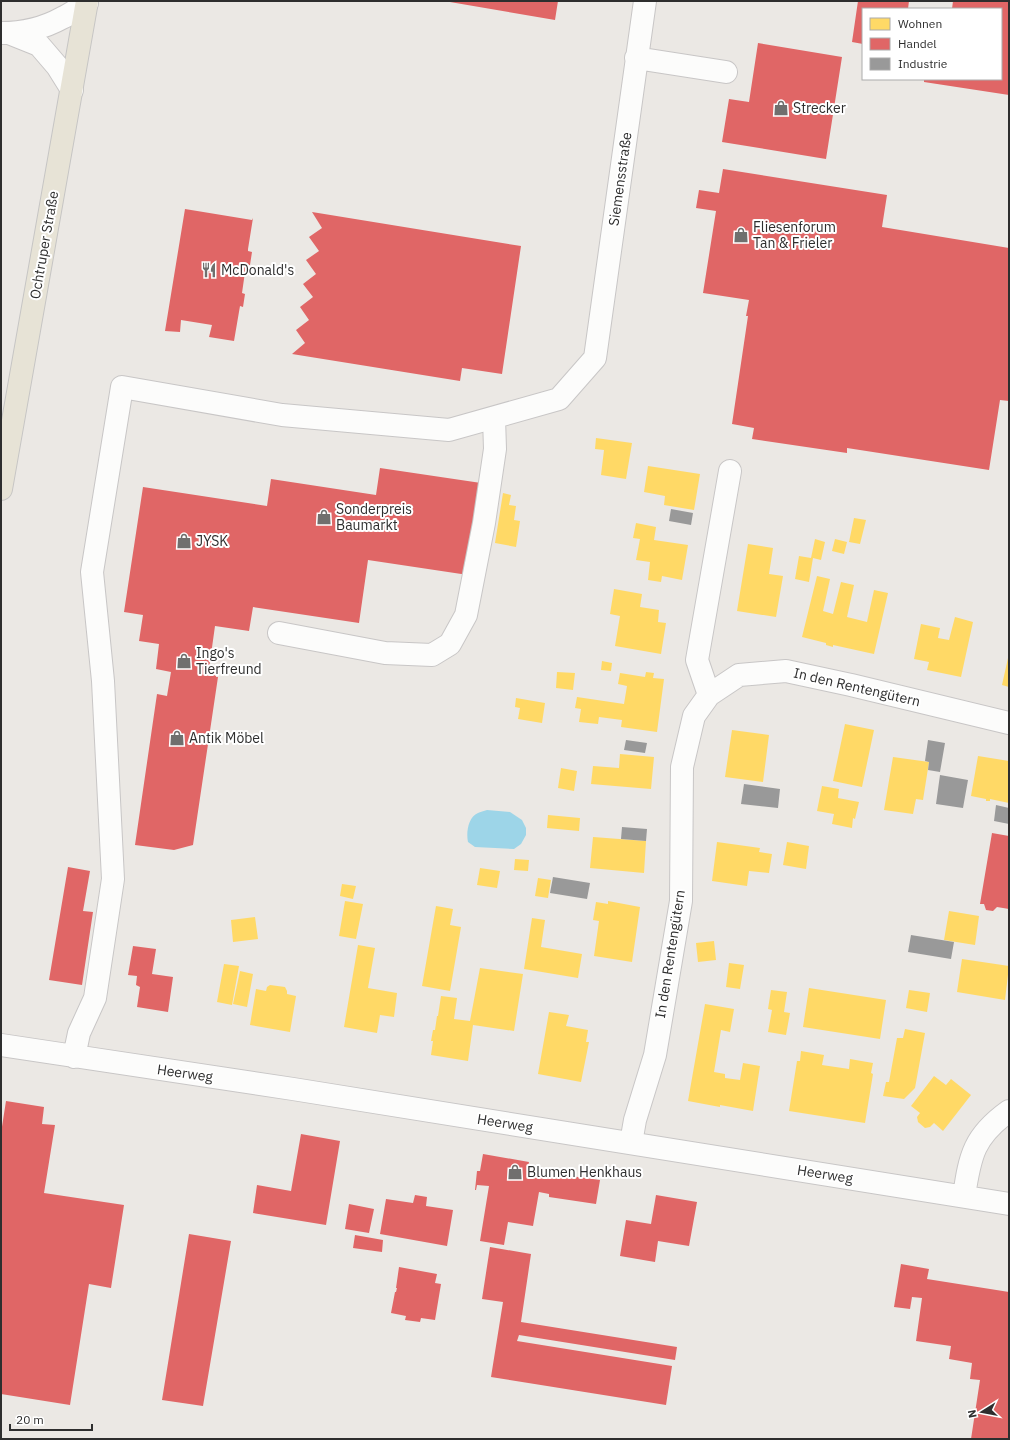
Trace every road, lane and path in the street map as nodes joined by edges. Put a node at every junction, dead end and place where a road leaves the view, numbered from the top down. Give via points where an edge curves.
1 (645, 1) edge
2 (87, 2) edge
3 (5, 33) edge
4 (636, 58) junction
5 (726, 72) dead end
6 (72, 90) junction
7 (494, 418) junction
8 (730, 471) dead end
9 (1, 489) edge
10 (279, 633) dead end
11 (709, 695) junction
12 (1009, 723) edge
13 (1, 1045) edge
14 (74, 1057) junction
15 (1009, 1110) edge
16 (632, 1143) junction
17 (964, 1196) junction
18 (1009, 1204) edge

1 - 4 street, Siemensstraße
2 - 3 street via 62,19 34,29
2 - 6 main road, Ochtruper Straße
3 - 6 street via 39,45 57,66
4 - 5 street
4 - 7 street, Siemensstraße via 595,358 559,399
6 - 9 main road, Ochtruper Straße
7 - 10 street via 495,449 484,523 466,615 450,644 432,655 385,653
7 - 14 street via 449,430 282,415 122,387 92,572 103,680 113,879 95,998 79,1033
8 - 11 street via 697,660
11 - 12 street, In den Rentengütern via 739,675 786,671 851,684
11 - 16 street, In den Rentengütern via 694,716 682,767 681,900 655,1055 635,1120
13 - 14 street, Heerweg
14 - 16 street, Heerweg
15 - 17 street via 997,1119 979,1140 970,1158
16 - 17 street, Heerweg
17 - 18 street, Heerweg

